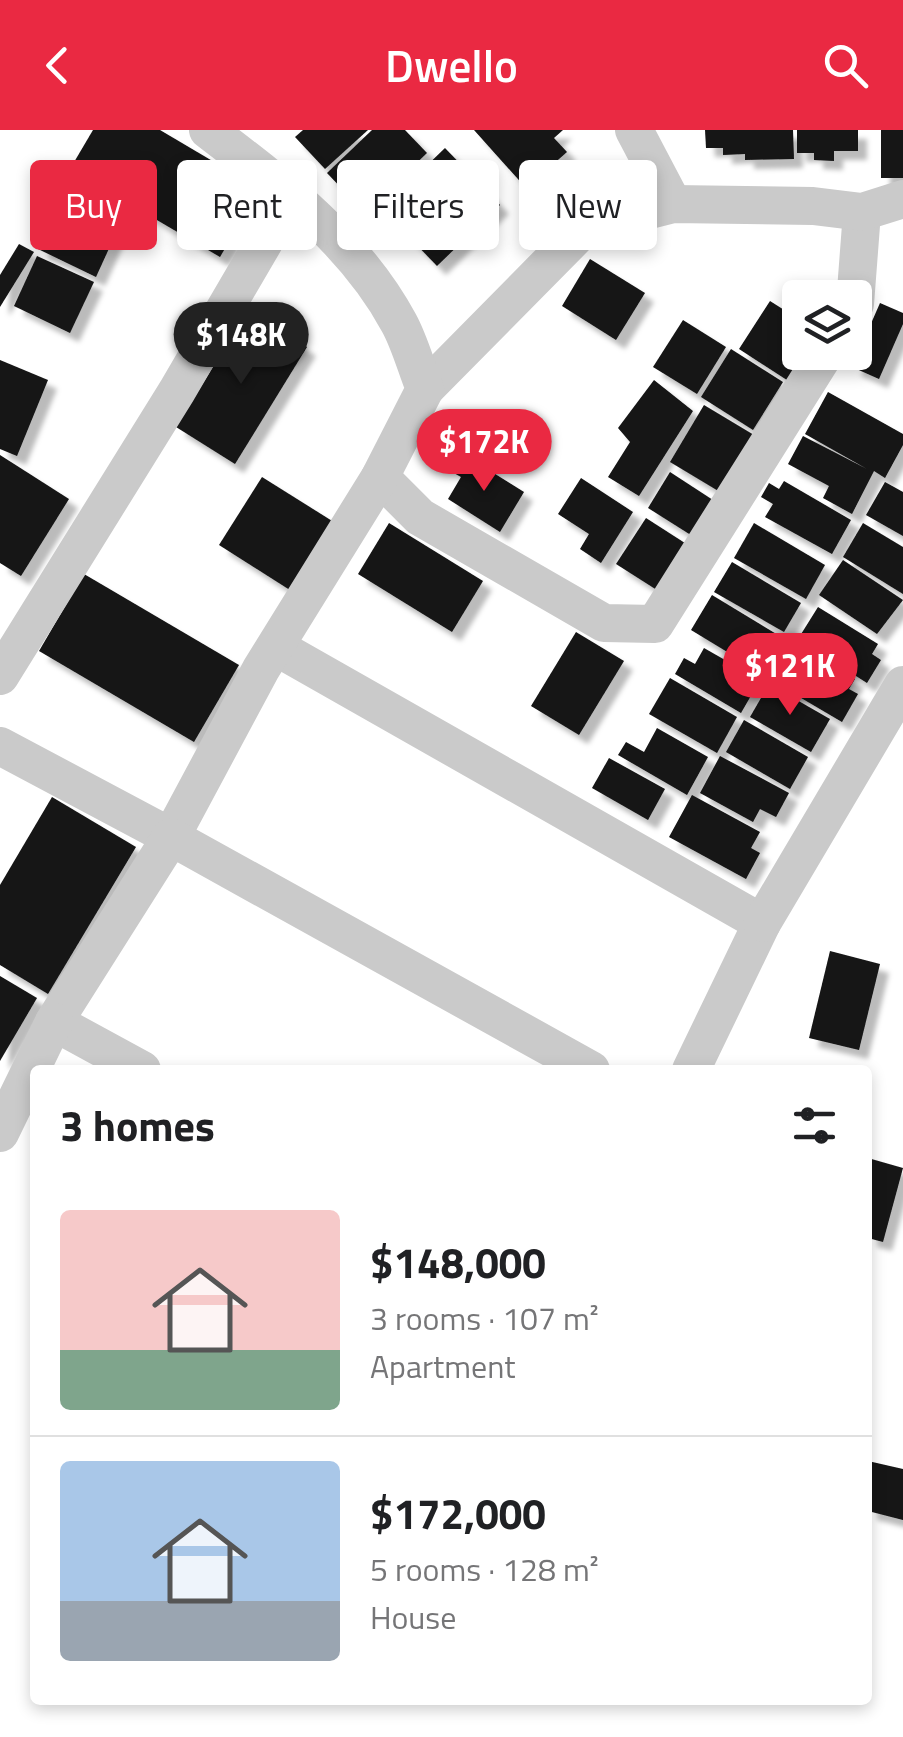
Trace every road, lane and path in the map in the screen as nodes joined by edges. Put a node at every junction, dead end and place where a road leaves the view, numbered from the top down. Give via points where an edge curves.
1 (208, 130) edge
2 (634, 130) edge
3 (247, 160) edge
4 (903, 199) edge
5 (673, 204) junction
6 (862, 212) junction
7 (317, 221) edge
8 (259, 250) edge
9 (857, 280) edge
10 (815, 370) edge
11 (425, 389) junction
12 (380, 477) junction
13 (276, 646) junction
14 (0, 676) edge
15 (903, 685) edge
16 (0, 746) edge
17 (171, 837) junction
18 (762, 922) junction
19 (54, 1022) junction
20 (33, 1065) edge
21 (133, 1065) edge
22 (581, 1065) edge
23 (693, 1065) edge
24 (30, 1071) edge
25 (0, 1133) edge

1 - 3 street
2 - 5 street
4 - 6 street
5 - 6 street
5 - 11 street via 586,226
6 - 9 street
7 - 11 street via 374,283 400,325
8 - 14 street
10 - 12 street via 655,624 604,624 420,517
11 - 12 street
12 - 13 street
13 - 17 street
13 - 18 street
15 - 18 street
16 - 17 street
17 - 19 street
17 - 22 street
18 - 23 street
19 - 20 street
19 - 21 street
24 - 25 street

